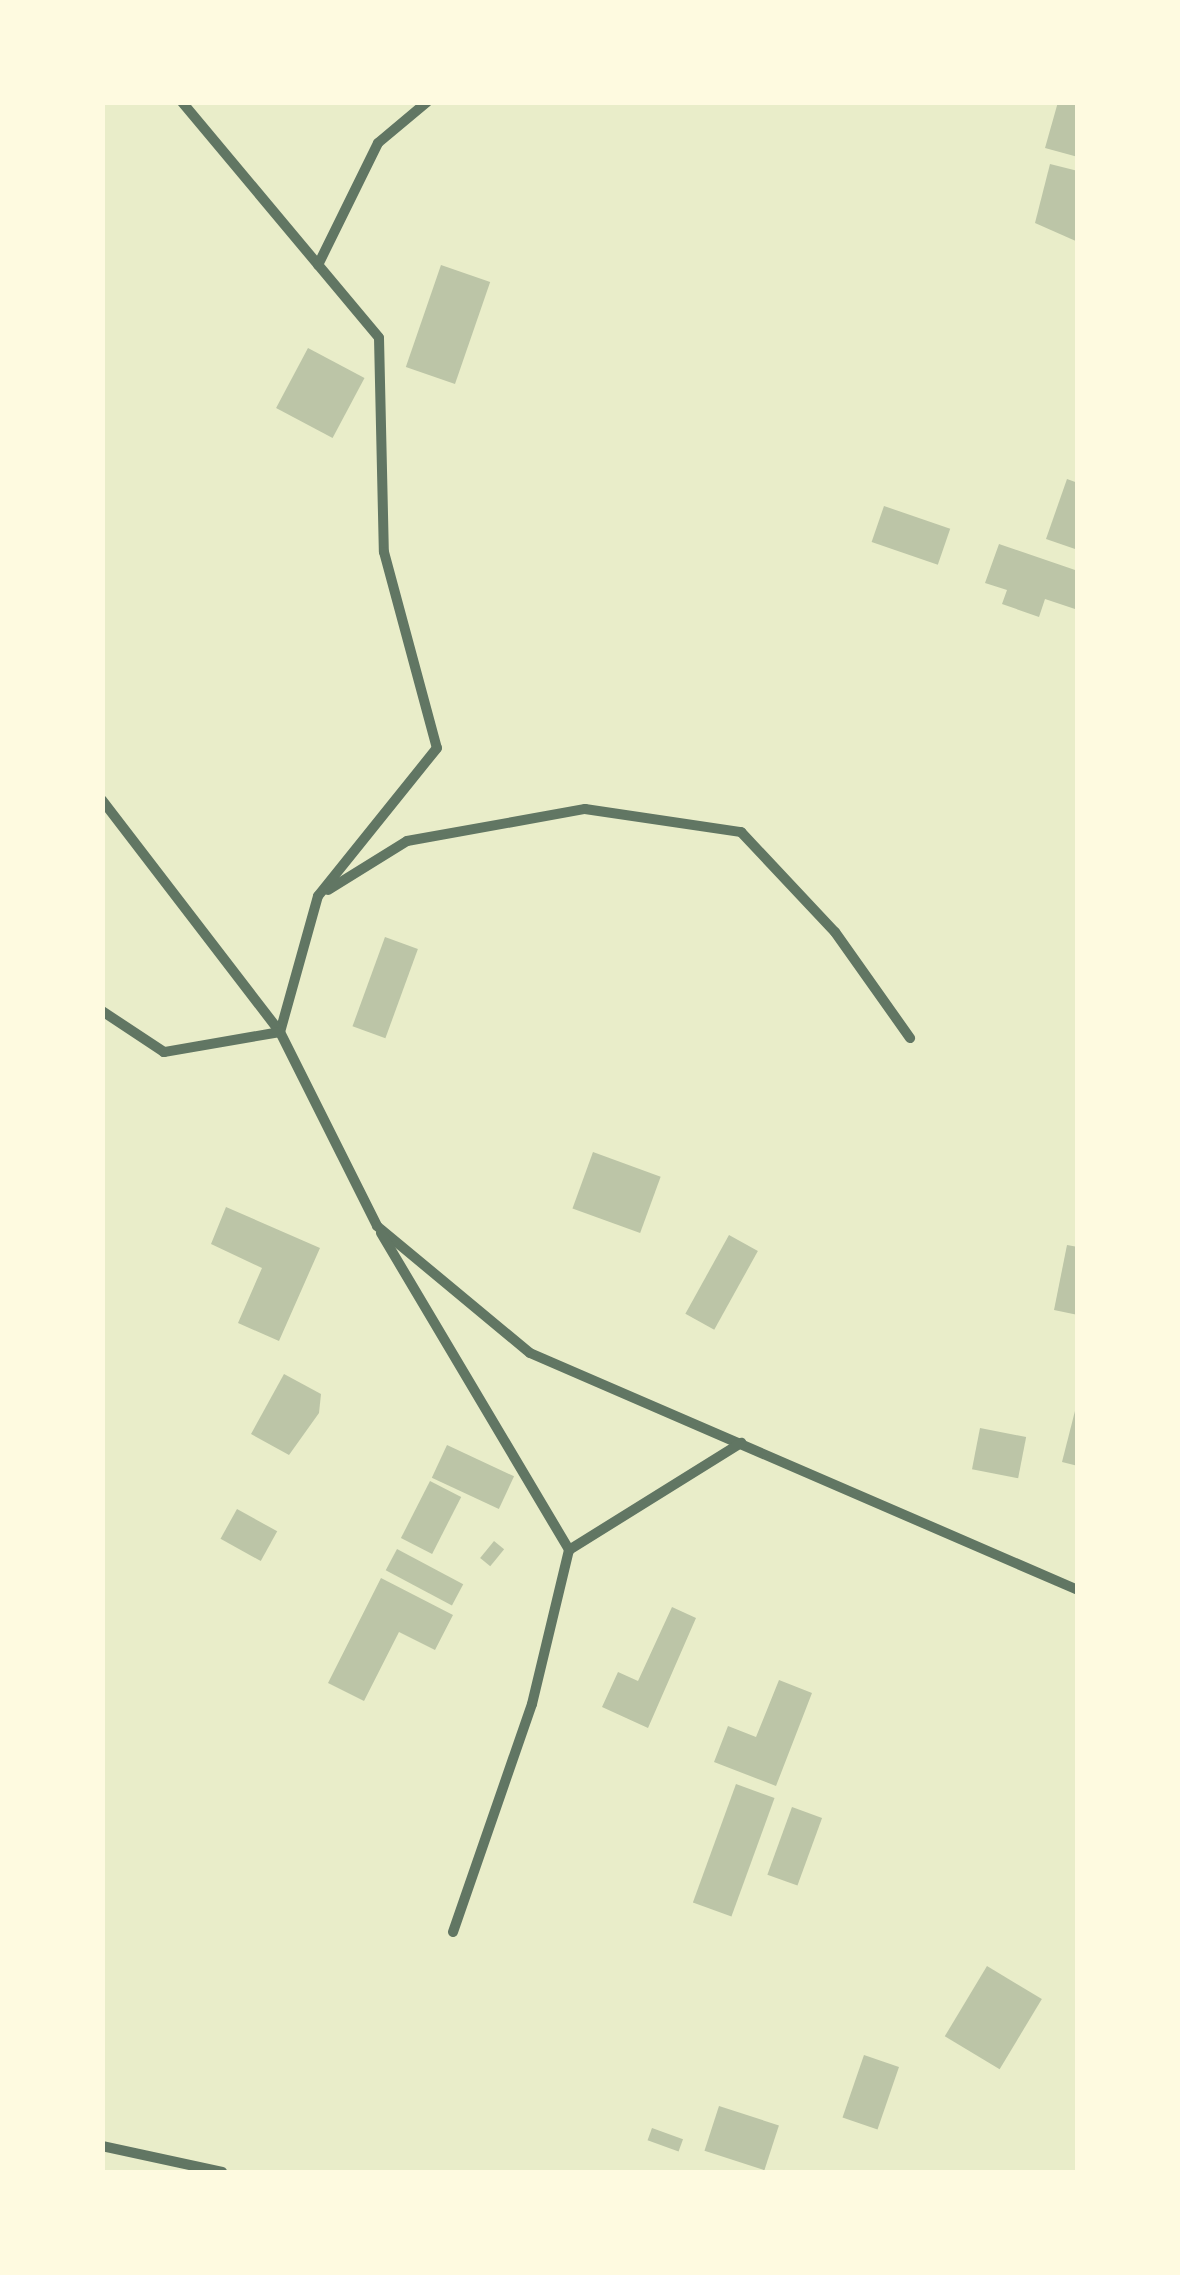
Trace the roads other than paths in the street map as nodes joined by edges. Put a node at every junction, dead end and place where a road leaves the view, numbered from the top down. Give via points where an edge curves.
1 (182, 102) edge
2 (426, 102) edge
3 (318, 264) junction
4 (102, 800) edge
5 (318, 896) junction
6 (102, 1011) edge
7 (280, 1032) junction
8 (910, 1038) dead end
9 (377, 1226) junction
10 (741, 1443) junction
11 (570, 1550) junction
12 (1078, 1590) edge
13 (453, 1932) dead end
14 (102, 2146) edge
15 (222, 2172) edge

1 - 3 street
2 - 3 street via 378,142
3 - 5 street via 379,338 384,552 437,748
4 - 7 street
5 - 7 street
5 - 8 street via 406,841 585,809 742,832 834,932
6 - 7 street via 164,1052
7 - 9 street
9 - 10 street via 530,1353
9 - 11 street
10 - 11 street
10 - 12 street
11 - 13 street via 532,1704
14 - 15 street

